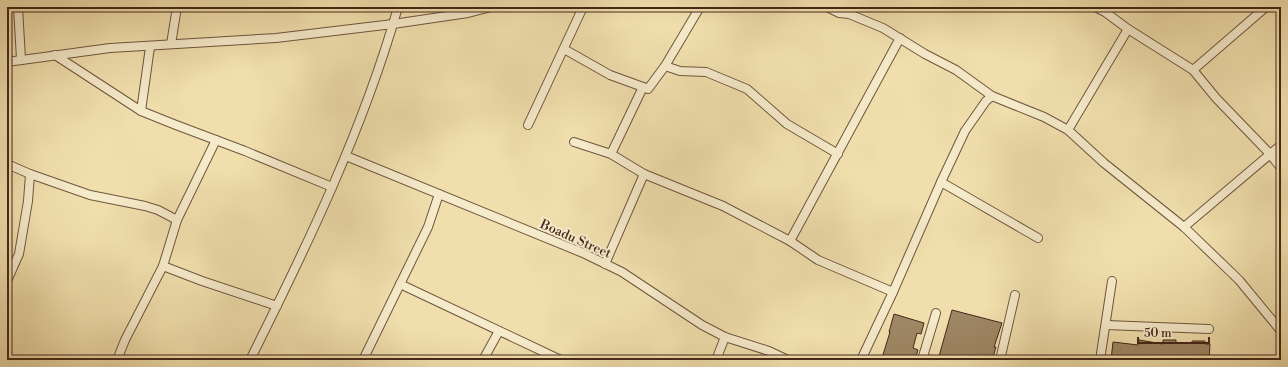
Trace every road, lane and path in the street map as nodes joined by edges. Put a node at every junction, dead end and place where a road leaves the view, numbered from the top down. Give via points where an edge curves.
1 (18, 7) edge
2 (177, 7) edge
3 (398, 7) edge
4 (491, 7) edge
5 (583, 7) edge
6 (700, 7) edge
7 (827, 7) edge
8 (1095, 7) edge
9 (1266, 7) edge
10 (394, 24) junction
11 (1128, 29) junction
12 (900, 38) junction
13 (171, 44) junction
14 (150, 47) junction
15 (564, 49) junction
16 (55, 55) junction
17 (21, 59) junction
18 (7, 62) edge
19 (665, 66) junction
20 (1193, 70) junction
21 (643, 87) junction
22 (992, 96) junction
23 (141, 110) junction
24 (528, 125) dead end
25 (1068, 130) junction
26 (216, 140) junction
27 (574, 142) dead end
28 (1281, 145) edge
29 (611, 154) junction
30 (838, 154) junction
31 (1270, 154) junction
32 (346, 156) junction
33 (7, 164) edge
34 (1281, 168) edge
35 (30, 174) junction
36 (644, 174) junction
37 (941, 182) junction
38 (332, 187) junction
39 (439, 194) junction
40 (177, 220) junction
41 (1184, 227) junction
42 (1038, 238) dead end
43 (790, 241) junction
44 (605, 264) junction
45 (163, 266) junction
46 (9, 271) edge
47 (7, 281) edge
48 (1112, 281) dead end
49 (400, 284) junction
50 (893, 292) junction
51 (1015, 295) dead end
52 (277, 306) junction
53 (936, 313) dead end
54 (1106, 325) junction
55 (1209, 329) dead end
56 (499, 331) junction
57 (1281, 331) edge
58 (725, 337) junction
59 (117, 360) edge
60 (250, 360) edge
61 (363, 360) edge
62 (483, 360) edge
63 (561, 360) edge
64 (716, 360) edge
65 (788, 360) edge
66 (862, 360) edge
67 (922, 360) edge
68 (1000, 360) edge
69 (1100, 360) edge

1 - 17 street
2 - 13 street
3 - 10 street
4 - 10 street
5 - 15 street
6 - 19 street
7 - 12 street via 871,22
8 - 11 street
9 - 20 street
10 - 13 street via 276,38
10 - 32 street
11 - 20 street
11 - 25 street
12 - 22 street via 956,70
12 - 30 street
13 - 14 street
14 - 16 street via 110,48
14 - 23 street
15 - 21 street via 610,75
15 - 24 street
16 - 17 street
16 - 23 street
17 - 18 street
19 - 21 street via 648,90
19 - 30 street via 680,71 706,72 747,89 787,124
20 - 31 street
21 - 29 street
22 - 25 street via 1044,117
22 - 37 street via 966,131
23 - 26 street
25 - 41 street via 1104,163
26 - 38 street
26 - 40 street
27 - 29 street
28 - 31 street
29 - 36 street
30 - 43 street
31 - 34 street
31 - 41 street
32 - 38 street
32 - 39 street, Boadu Street
33 - 35 street
35 - 40 street via 90,195 158,210
35 - 46 street via 19,254
36 - 43 street via 723,206
36 - 44 street
37 - 42 street
37 - 50 street
38 - 52 street
39 - 44 street, Boadu Street
39 - 49 street via 428,227
40 - 45 street
41 - 57 street via 1239,280
43 - 50 street via 818,260
44 - 58 street, Boadu Street via 622,272 702,325
45 - 52 street
45 - 59 street
46 - 47 street
48 - 54 street
49 - 56 street
49 - 61 street
50 - 66 street
51 - 68 street
52 - 60 street
53 - 67 street
54 - 55 street
54 - 69 street
56 - 62 street
56 - 63 street
58 - 64 street
58 - 65 street, Boadu Street

